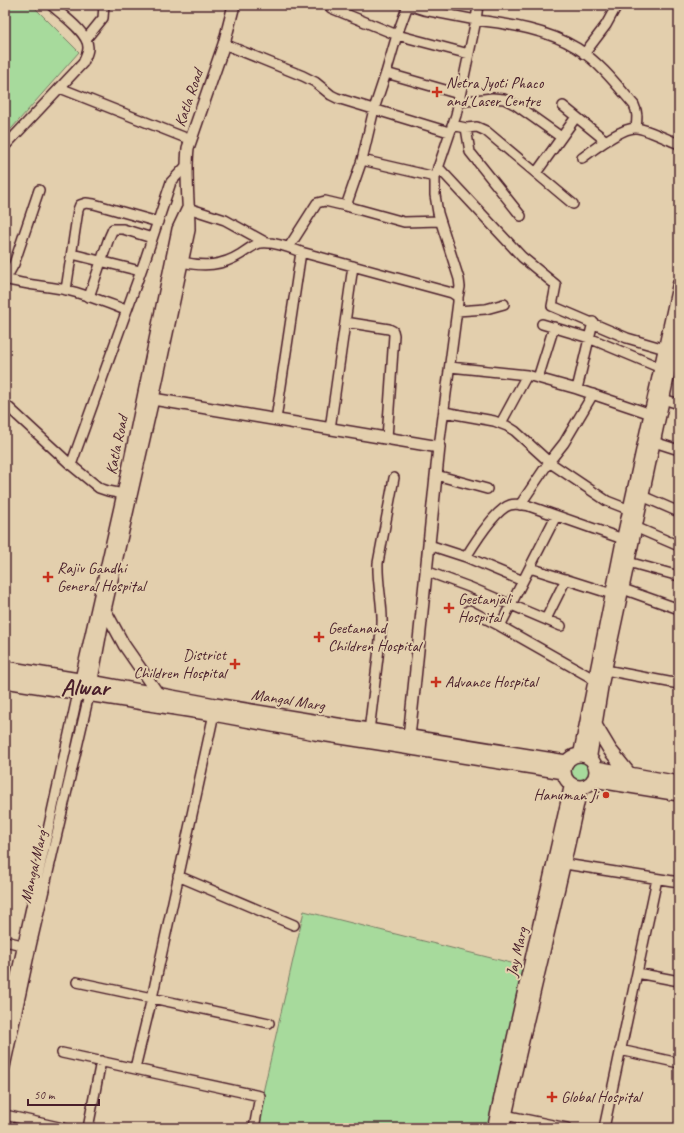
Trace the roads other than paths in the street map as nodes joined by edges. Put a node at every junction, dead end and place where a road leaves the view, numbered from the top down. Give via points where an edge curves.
1 (51, 5) edge
2 (104, 5) edge
3 (234, 5) edge
4 (408, 5) edge
5 (478, 5) edge
6 (617, 5) edge
7 (331, 8) dead end
8 (476, 20) junction
9 (397, 35) junction
10 (86, 39) junction
11 (224, 44) junction
12 (469, 54) junction
13 (584, 54) junction
14 (386, 73) junction
15 (60, 88) junction
16 (459, 98) junction
17 (563, 106) dead end
18 (374, 109) junction
19 (576, 117) junction
20 (466, 128) junction
21 (636, 128) junction
22 (450, 129) junction
23 (561, 137) junction
24 (191, 140) junction
25 (606, 141) junction
26 (679, 144) edge
27 (5, 146) edge
28 (582, 158) dead end
29 (362, 160) junction
30 (186, 165) junction
31 (438, 167) junction
32 (536, 173) junction
33 (435, 177) junction
34 (39, 190) dead end
35 (573, 204) dead end
36 (346, 206) junction
37 (189, 207) junction
38 (521, 216) dead end
39 (440, 221) junction
40 (158, 222) junction
41 (152, 238) junction
42 (265, 242) junction
43 (288, 247) junction
44 (302, 252) junction
45 (72, 254) junction
46 (101, 261) junction
47 (182, 262) junction
48 (353, 266) junction
49 (140, 271) junction
50 (174, 277) junction
51 (5, 279) edge
52 (679, 284) edge
53 (66, 290) junction
54 (89, 297) junction
55 (458, 297) junction
56 (504, 304) dead end
57 (126, 310) junction
58 (457, 311) junction
59 (345, 322) junction
60 (593, 322) junction
61 (542, 324) dead end
62 (679, 324) edge
63 (554, 327) junction
64 (589, 338) junction
65 (665, 349) junction
66 (450, 367) junction
67 (661, 368) junction
68 (527, 375) junction
69 (538, 378) junction
70 (577, 389) junction
71 (593, 394) junction
72 (663, 399) junction
73 (5, 404) edge
74 (149, 404) junction
75 (679, 404) edge
76 (444, 412) junction
77 (651, 414) junction
78 (276, 419) junction
79 (501, 424) junction
80 (330, 429) junction
81 (387, 438) junction
82 (654, 442) junction
83 (439, 447) junction
84 (679, 450) edge
85 (549, 462) junction
86 (71, 464) junction
87 (436, 475) junction
88 (394, 478) dead end
89 (487, 488) dead end
90 (127, 494) junction
91 (642, 496) junction
92 (520, 505) junction
93 (630, 510) junction
94 (679, 512) edge
95 (556, 516) junction
96 (635, 527) junction
97 (623, 539) junction
98 (429, 545) junction
99 (679, 546) edge
100 (466, 556) junction
101 (628, 562) junction
102 (530, 568) junction
103 (426, 571) junction
104 (679, 576) edge
105 (566, 579) junction
106 (523, 581) junction
107 (617, 591) junction
108 (512, 605) junction
109 (679, 609) edge
110 (105, 610) junction
111 (469, 610) dead end
112 (546, 619) junction
113 (500, 626) junction
114 (561, 626) dead end
115 (5, 668) edge
116 (600, 676) junction
117 (5, 681) edge
118 (86, 681) junction
119 (679, 684) edge
120 (83, 694) junction
121 (158, 694) junction
122 (214, 710) junction
123 (595, 725) junction
124 (369, 731) junction
125 (410, 737) junction
126 (565, 767) junction
127 (585, 772) junction
128 (630, 775) junction
129 (59, 781) junction
130 (68, 783) junction
131 (679, 783) edge
132 (679, 794) edge
133 (565, 864) junction
134 (178, 876) junction
135 (657, 879) junction
136 (679, 882) edge
137 (294, 925) dead end
138 (5, 941) edge
139 (22, 945) junction
140 (637, 973) junction
141 (679, 981) edge
142 (78, 982) dead end
143 (152, 998) junction
144 (269, 1023) dead end
145 (5, 1026) edge
146 (620, 1050) junction
147 (62, 1054) dead end
148 (101, 1061) junction
149 (679, 1063) edge
150 (5, 1067) edge
151 (135, 1068) junction
152 (5, 1115) edge
153 (502, 1115) junction
154 (63, 1128) edge
155 (88, 1128) edge
156 (254, 1128) edge
157 (494, 1128) edge
158 (503, 1128) edge
159 (567, 1128) edge
160 (604, 1128) edge

1 - 10 street
2 - 10 street via 103,18
3 - 11 street, Katla Road
4 - 8 street
4 - 9 street
5 - 8 street
6 - 13 street via 606,25
7 - 9 street
8 - 12 street
8 - 13 street via 507,24 547,35 569,44
9 - 12 street
9 - 14 street
10 - 15 street via 88,47 83,63
11 - 18 street via 303,76 330,95
11 - 24 street, Katla Road
12 - 16 street
13 - 21 street via 609,76 634,105 638,116
14 - 16 street
14 - 18 street
15 - 24 street
15 - 27 street
16 - 22 street
16 - 23 street via 504,99
17 - 19 street
18 - 22 street
18 - 29 street
19 - 23 street
19 - 25 street
20 - 22 street
20 - 32 street via 478,127 486,131
20 - 38 street via 470,152
21 - 25 street via 624,131
21 - 26 street
22 - 31 street
23 - 32 street
24 - 30 street, Katla Road
25 - 28 street
29 - 33 street
29 - 36 street
30 - 37 street, Katla Road
30 - 40 street via 171,182
31 - 33 street
31 - 60 street via 522,257 556,285 552,306
32 - 35 street
33 - 39 street via 435,195
34 - 51 street via 14,264
36 - 39 street via 404,222
36 - 43 street via 324,201 317,203
37 - 42 street via 226,220
37 - 47 street, Katla Road via 189,230
37 - 50 street, Katla Road via 178,229
39 - 55 street via 459,279
40 - 41 street
40 - 45 street via 94,204 80,205
41 - 46 street via 123,229 114,229
41 - 49 street
42 - 43 street
42 - 47 street via 221,264
43 - 44 street
44 - 48 street
44 - 78 street
45 - 46 street
45 - 53 street
46 - 49 street
46 - 54 street
47 - 50 street, Katla Road
48 - 55 street via 452,293
48 - 59 street
49 - 57 street
50 - 74 street, Katla Road
51 - 53 street
52 - 65 main road
53 - 54 street
54 - 57 street
55 - 58 street
56 - 58 street via 486,309
57 - 86 street
58 - 66 street
59 - 80 street
59 - 81 street via 393,331
60 - 64 street
60 - 65 street via 627,338
61 - 63 street
62 - 72 main road
63 - 64 street
63 - 69 street
64 - 67 street
64 - 70 street
65 - 67 main road
66 - 68 street
66 - 76 street
67 - 77 main road
68 - 69 street
68 - 79 street
69 - 70 street
70 - 71 street
71 - 77 street
71 - 85 street
72 - 75 street
72 - 82 main road
73 - 86 street
74 - 78 street
74 - 90 street, Katla Road
76 - 79 street
76 - 83 street
77 - 93 main road
78 - 80 street
79 - 85 street via 514,431
80 - 81 street
81 - 83 street
82 - 84 street
82 - 91 main road
83 - 87 street
85 - 92 street
85 - 93 street via 602,498
86 - 90 street via 99,488
87 - 89 street
87 - 98 street
88 - 124 street via 378,563 382,620
90 - 110 street, Katla Road
90 - 118 street, Katla Road
91 - 94 street
91 - 96 main road
92 - 95 street
92 - 100 street via 509,505 500,512
93 - 97 main road
95 - 97 street
95 - 102 street
96 - 99 street
96 - 101 main road
97 - 107 main road
98 - 100 street
98 - 103 street
100 - 106 street
101 - 104 street
101 - 107 main road
102 - 105 street
102 - 106 street
103 - 108 street
103 - 125 street
105 - 107 street
105 - 112 street
106 - 108 street
107 - 109 street
107 - 116 main road
108 - 112 street
108 - 113 street
110 - 118 street, Katla Road
110 - 121 street via 124,645
111 - 113 street
112 - 114 street
113 - 116 street
115 - 118 main road, Mangal Marg
116 - 119 street
116 - 123 main road
116 - 127 main road
117 - 120 main road, Mangal Marg
118 - 120 street, Katla Road
118 - 121 main road, Mangal Marg
120 - 122 main road, Mangal Marg
120 - 129 street
120 - 130 street, Mangal Marg'
121 - 122 main road, Mangal Marg
122 - 124 main road, Mangal Marg
122 - 126 main road, Mangal Marg via 337,736
122 - 134 street
123 - 127 main road
123 - 128 main road via 610,750
124 - 125 main road, Mangal Marg
125 - 126 main road, Mangal Marg
126 - 127 main road via 565,777
126 - 127 main road via 569,758
127 - 128 main road
127 - 132 main road
127 - 133 main road, Jay Marg
127 - 153 main road, Jay Marg via 550,882 522,997
128 - 131 main road
129 - 130 street
129 - 139 street
130 - 150 street, Mangal Marg'
133 - 135 street
133 - 153 main road, Jay Marg
134 - 137 street
134 - 143 street
135 - 136 street
135 - 140 street
138 - 139 street
139 - 145 street
140 - 141 street
140 - 146 street
142 - 143 street
143 - 144 street
143 - 151 street
146 - 149 street
146 - 160 street
147 - 148 street
148 - 151 street
148 - 155 street
151 - 156 street via 260,1096
152 - 154 street
153 - 157 main road, Jay Marg
153 - 158 main road, Jay Marg
153 - 159 street

